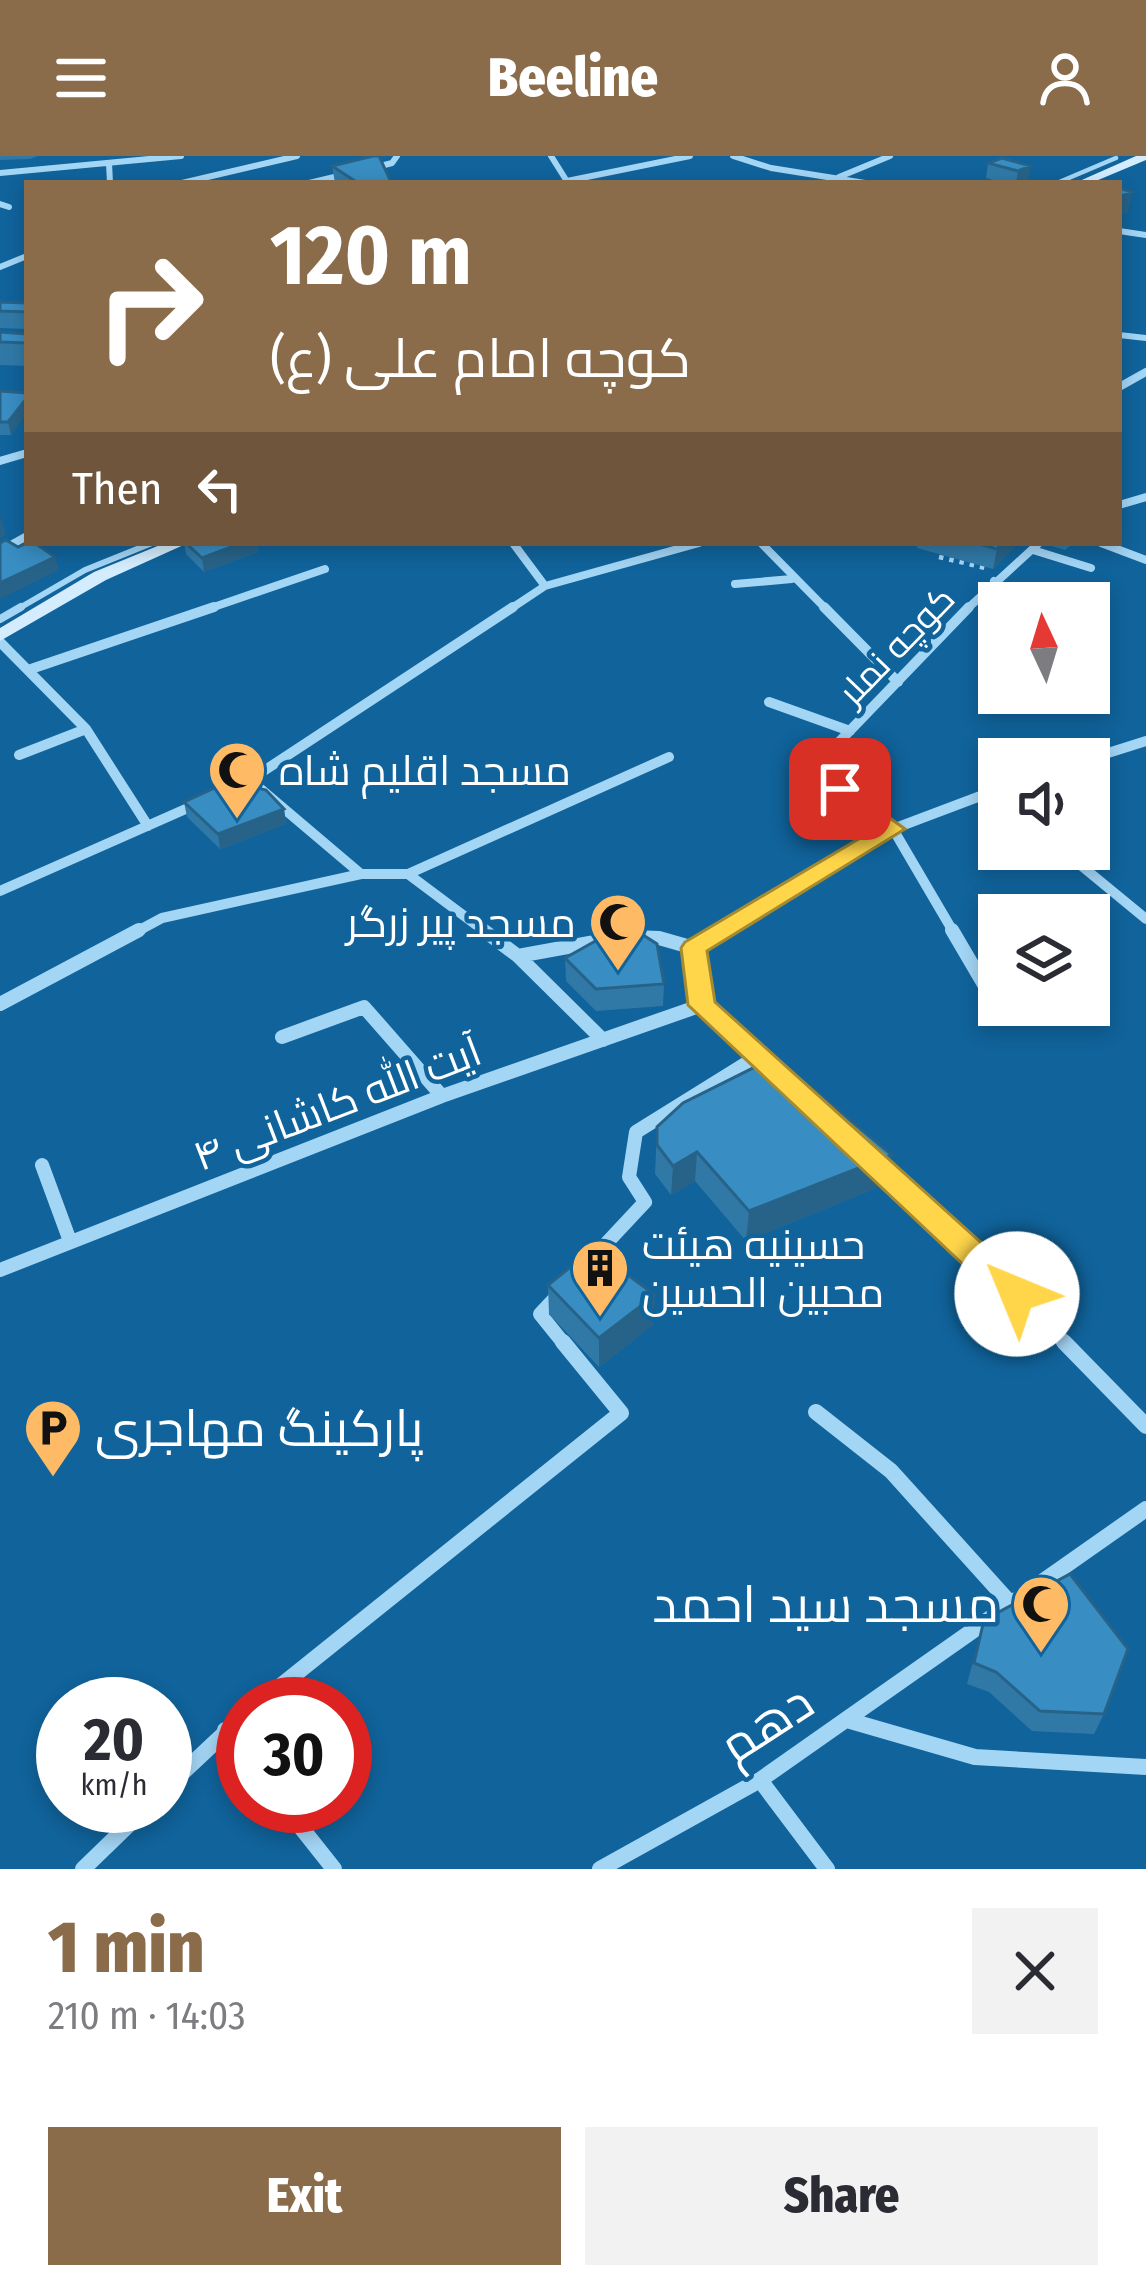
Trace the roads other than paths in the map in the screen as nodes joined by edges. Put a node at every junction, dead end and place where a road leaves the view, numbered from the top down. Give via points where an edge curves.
1 (118, 156) edge
2 (181, 156) edge
3 (297, 156) edge
4 (397, 156) edge
5 (690, 156) edge
6 (733, 156) edge
7 (890, 156) edge
8 (1131, 158) edge
9 (109, 163) junction
10 (255, 167) junction
11 (371, 168) edge
12 (351, 173) edge
13 (0, 177) edge
14 (256, 179) dead end
15 (835, 179) junction
16 (110, 180) edge
17 (196, 180) edge
18 (322, 180) edge
19 (577, 180) edge
20 (831, 180) edge
21 (842, 180) edge
22 (1066, 180) edge
23 (1087, 180) edge
24 (0, 204) edge
25 (9, 207) dead end
26 (1146, 319) edge
27 (1122, 335) edge
28 (1135, 337) junction
29 (1146, 338) edge
30 (145, 546) edge
31 (173, 546) edge
32 (515, 546) edge
33 (688, 546) edge
34 (764, 546) edge
35 (1036, 546) edge
36 (1109, 546) edge
37 (1146, 560) edge
38 (1091, 568) dead end
39 (325, 569) dead end
40 (792, 579) junction
41 (994, 581) joint
42 (735, 584) dead end
43 (545, 586) junction
44 (0, 619) edge
45 (0, 639) edge
46 (28, 670) junction
47 (898, 682) junction
48 (770, 702) dead end
49 (86, 729) junction
50 (850, 731) junction
51 (1143, 746) edge
52 (1110, 754) edge
53 (20, 755) dead end
54 (669, 757) dead end
55 (250, 780) junction
56 (978, 800) edge
57 (148, 826) junction
58 (893, 829) junction
59 (1086, 870) edge
60 (361, 874) junction
61 (408, 874) junction
62 (0, 891) edge
63 (1146, 919) edge
64 (694, 948) junction
65 (518, 956) junction
66 (978, 974) edge
67 (0, 1004) edge
68 (701, 1005) junction
69 (282, 1037) dead end
70 (603, 1040) junction
71 (755, 1058) junction
72 (772, 1074) edge
73 (442, 1096) junction
74 (861, 1152) edge
75 (42, 1165) dead end
76 (70, 1241) junction
77 (0, 1270) edge
78 (816, 1412) dead end
79 (1146, 1426) edge
80 (1146, 1509) edge
81 (1010, 1603) junction
82 (292, 1677) edge
83 (847, 1720) junction
84 (216, 1739) edge
85 (192, 1762) edge
86 (1146, 1766) edge
87 (760, 1780) junction
88 (120, 1833) edge
89 (305, 1833) edge
90 (83, 1869) edge
91 (334, 1869) edge
92 (600, 1869) edge
93 (827, 1869) edge

1 - 9 street
2 - 9 street
3 - 10 street
4 - 11 street
5 - 19 street
6 - 15 street
7 - 15 street
8 - 22 lane
8 - 23 main road
9 - 13 street
9 - 16 street
10 - 14 street
10 - 17 street
12 - 18 street
15 - 20 street
15 - 21 street
24 - 25 street
26 - 28 street
27 - 28 street
28 - 29 street
30 - 44 lane
31 - 45 main road via 100,576
32 - 43 street
33 - 43 street
34 - 40 street
35 - 38 street
35 - 41 street, کوچه نملر
36 - 37 street
39 - 46 street
40 - 42 street
40 - 47 street
41 - 47 street, کوچه نملر
43 - 55 street
45 - 46 street
46 - 49 street
47 - 50 street, کوچه نملر
48 - 50 street
49 - 53 street
49 - 57 street
50 - 58 street, کوچه نملر via 814,769
51 - 52 street
54 - 61 street
55 - 57 street
55 - 60 street
56 - 58 street
57 - 62 street
58 - 64 street
58 - 66 street
59 - 63 street
60 - 61 street
60 - 67 street via 162,918
61 - 65 street
64 - 65 street via 626,936
64 - 68 street
65 - 70 street
68 - 70 street, آیت الله کاشانی ۴
68 - 71 street
69 - 73 street via 364,1007
70 - 73 street, آیت الله کاشانی ۴
71 - 72 street
71 - 82 street via 636,1132 629,1177 645,1202 540,1314 620,1413
73 - 76 street, آیت الله کاشانی ۴
74 - 79 street
75 - 76 street
76 - 77 street, آیت الله کاشانی ۴
78 - 81 street via 891,1471
80 - 81 street, دهم
81 - 83 street, دهم
83 - 86 street via 975,1757
83 - 87 street, دهم
84 - 85 street
87 - 92 street, دهم
87 - 93 street
88 - 90 street
89 - 91 street

